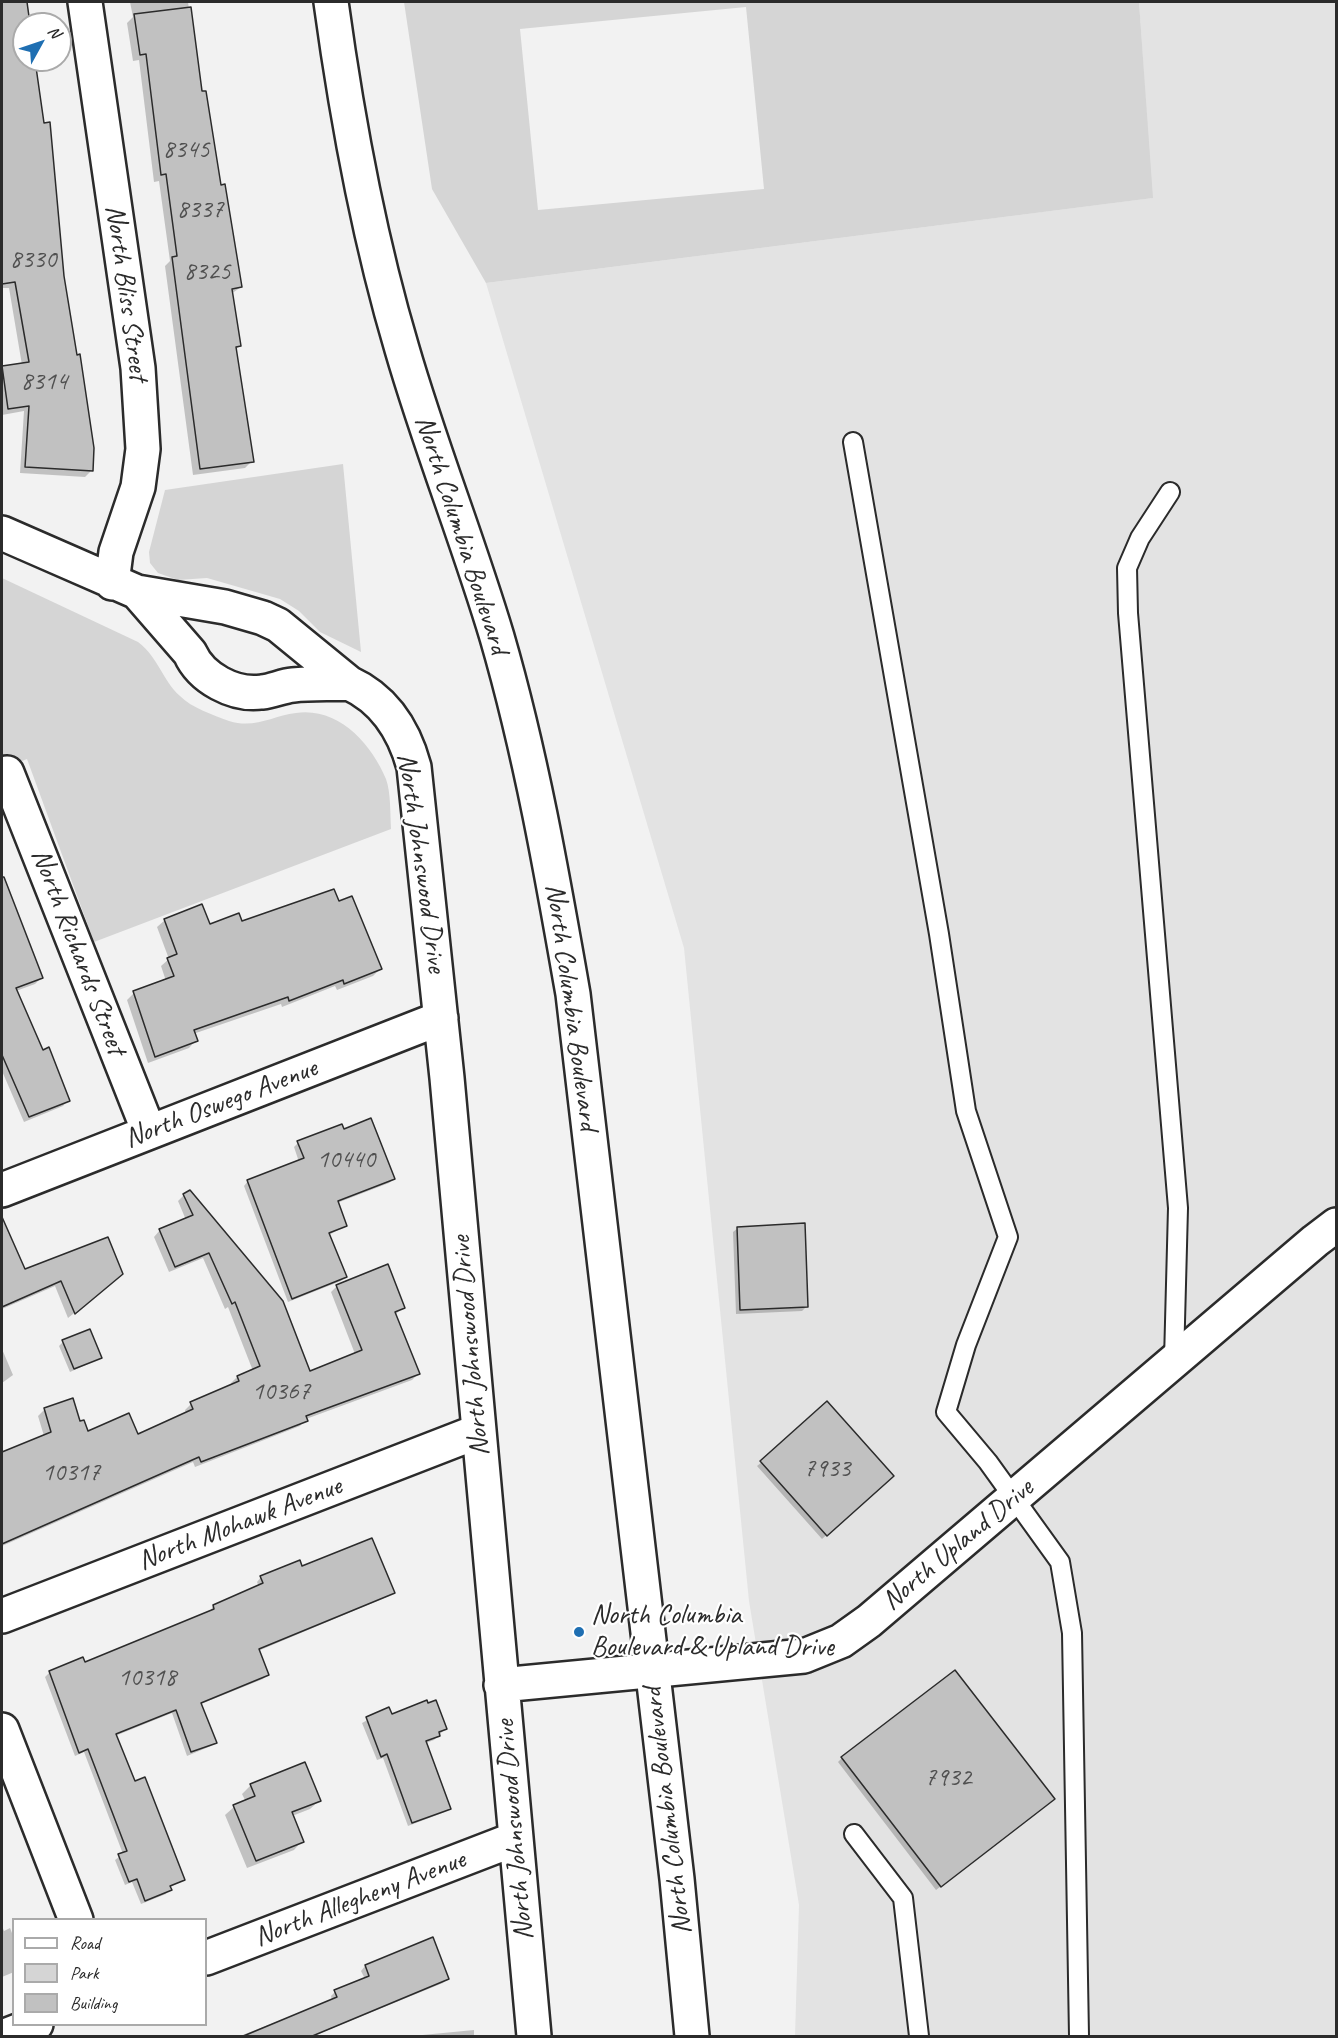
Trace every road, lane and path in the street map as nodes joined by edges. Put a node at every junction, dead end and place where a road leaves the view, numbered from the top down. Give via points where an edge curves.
1 (85, 2) edge
2 (331, 2) edge
3 (853, 442) dead end
4 (1170, 492) dead end
5 (2, 533) edge
6 (124, 588) junction
7 (214, 606) junction
8 (293, 638) junction
9 (190, 652) junction
10 (349, 683) junction
11 (278, 687) junction
12 (7, 773) dead end
13 (441, 1018) junction
14 (149, 1132) junction
15 (2, 1190) edge
16 (1336, 1225) edge
17 (1174, 1360) junction
18 (478, 1431) junction
19 (1013, 1498) junction
20 (2, 1616) edge
21 (652, 1671) junction
22 (501, 1685) junction
23 (2, 1730) edge
24 (854, 1834) dead end
25 (516, 1839) junction
26 (75, 1918) edge
27 (207, 1958) edge
28 (33, 2026) edge
29 (5, 2037) edge
30 (534, 2037) edge
31 (692, 2037) edge
32 (919, 2037) edge
33 (1079, 2037) edge

1 - 6 street, North Bliss Street via 138,368 143,449 138,487 116,552
2 - 21 street, North Columbia Boulevard via 351,136 380,269 424,425 497,636 548,850 573,994
3 - 19 lane via 966,1111 1008,1237 966,1345 946,1412
4 - 17 lane via 1140,538 1127,568 1178,1208
5 - 6 street, North Johnswood Drive
6 - 7 street, North Johnswood Drive
6 - 9 street, North Johnswood Drive
7 - 8 street, North Johnswood Drive via 263,618
7 - 9 street via 196,622
8 - 10 street, North Johnswood Drive
8 - 11 street via 296,661
9 - 11 street, North Johnswood Drive via 205,674 224,685 250,693
10 - 11 street, North Johnswood Drive
10 - 13 street, North Johnswood Drive via 363,689 387,711 410,749
12 - 14 street, North Richards Street
13 - 14 street, North Oswego Avenue
13 - 18 street, North Johnswood Drive
14 - 15 street, North Oswego Avenue
16 - 17 street, North Upland Drive
17 - 19 street, North Upland Drive
18 - 20 street, North Mohawk Avenue
18 - 22 street, North Johnswood Drive
19 - 21 street, North Upland Drive via 869,1621 820,1651 804,1656
19 - 33 lane via 1060,1562 1072,1633
21 - 22 street, North Upland Drive
21 - 31 street, North Columbia Boulevard
22 - 25 street, North Johnswood Drive
23 - 26 street
24 - 32 lane via 903,1898
25 - 27 street, North Allegheny Avenue
25 - 30 street, North Johnswood Drive
28 - 29 street

